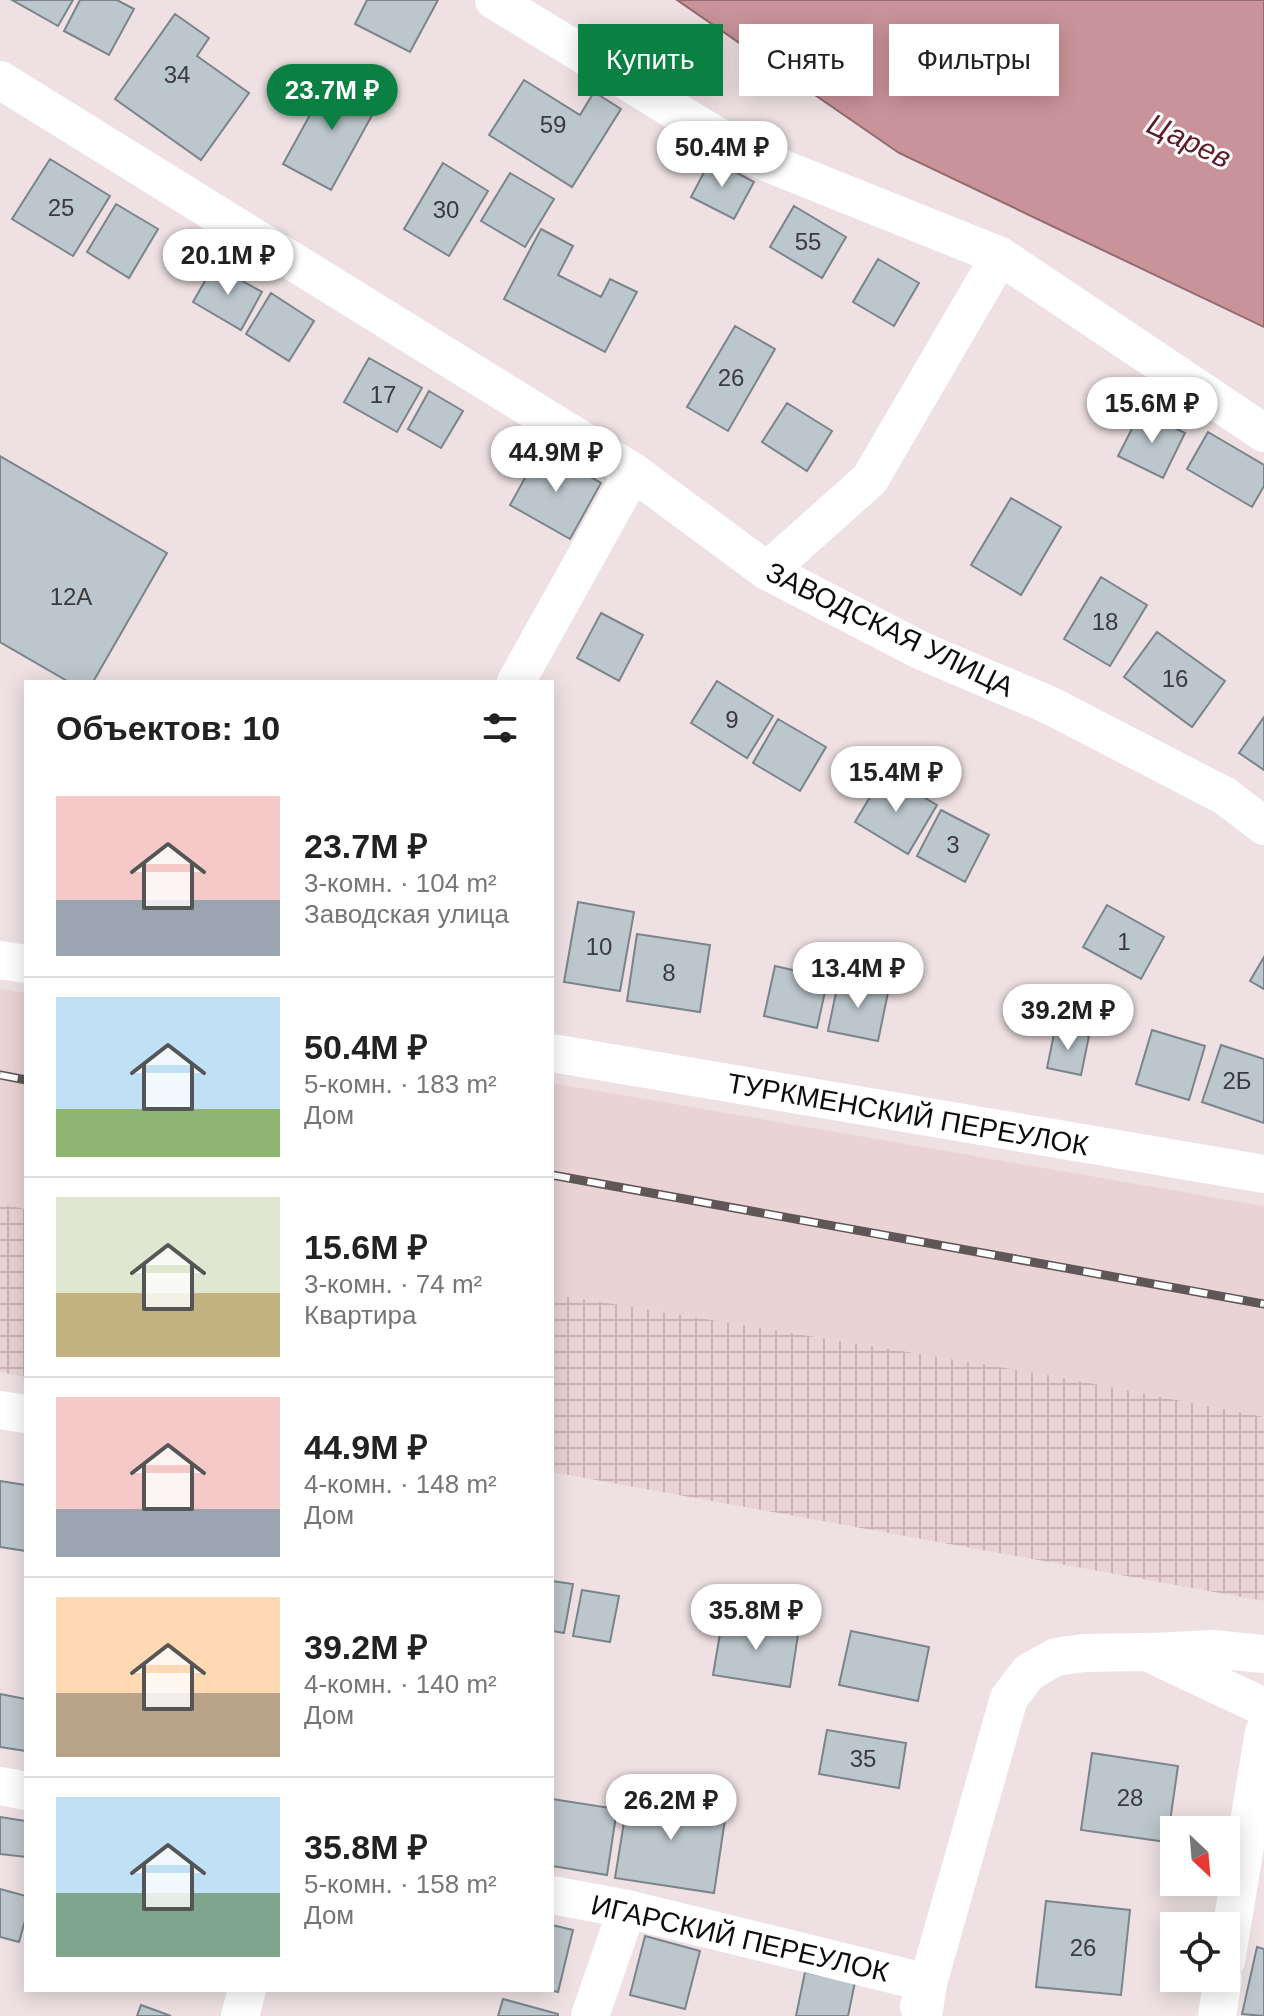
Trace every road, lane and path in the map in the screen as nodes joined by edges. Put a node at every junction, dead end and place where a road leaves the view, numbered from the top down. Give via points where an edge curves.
1 (494, 0) edge
2 (0, 80) edge
3 (1000, 256) junction
4 (1264, 433) edge
5 (633, 472) junction
6 (767, 571) junction
7 (517, 680) edge
8 (1264, 826) edge
9 (0, 960) edge
10 (24, 964) edge
11 (554, 1053) edge
12 (1264, 1174) edge
13 (0, 1410) edge
14 (24, 1414) edge
15 (1146, 1652) junction
16 (1264, 1654) edge
17 (1264, 1707) edge
18 (1264, 1732) edge
19 (0, 1786) edge
20 (24, 1791) edge
21 (554, 1895) edge
22 (627, 1909) junction
23 (1234, 1912) edge
24 (246, 1992) edge
25 (1221, 1992) edge
26 (922, 2005) edge
27 (240, 2016) edge
28 (590, 2016) edge
29 (1217, 2016) edge

1 - 3 street via 746,154
2 - 5 street, ЗАВОДСКАЯ УЛИЦА
3 - 4 street
3 - 6 street via 870,479
5 - 6 street, ЗАВОДСКАЯ УЛИЦА
5 - 7 street
6 - 8 street, ЗАВОДСКАЯ УЛИЦА via 922,651 1049,705 1225,796
9 - 10 street
11 - 12 street, ТУРКМЕНСКИЙ ПЕРЕУЛОК
13 - 14 street
15 - 16 street via 1212,1649
15 - 17 street
15 - 26 street via 1056,1657 1029,1672 1009,1698
18 - 23 street
19 - 20 street
21 - 22 street, ИГАРСКИЙ ПЕРЕУЛОК
22 - 26 street, ИГАРСКИЙ ПЕРЕУЛОК
22 - 28 street
24 - 27 street
25 - 29 street

